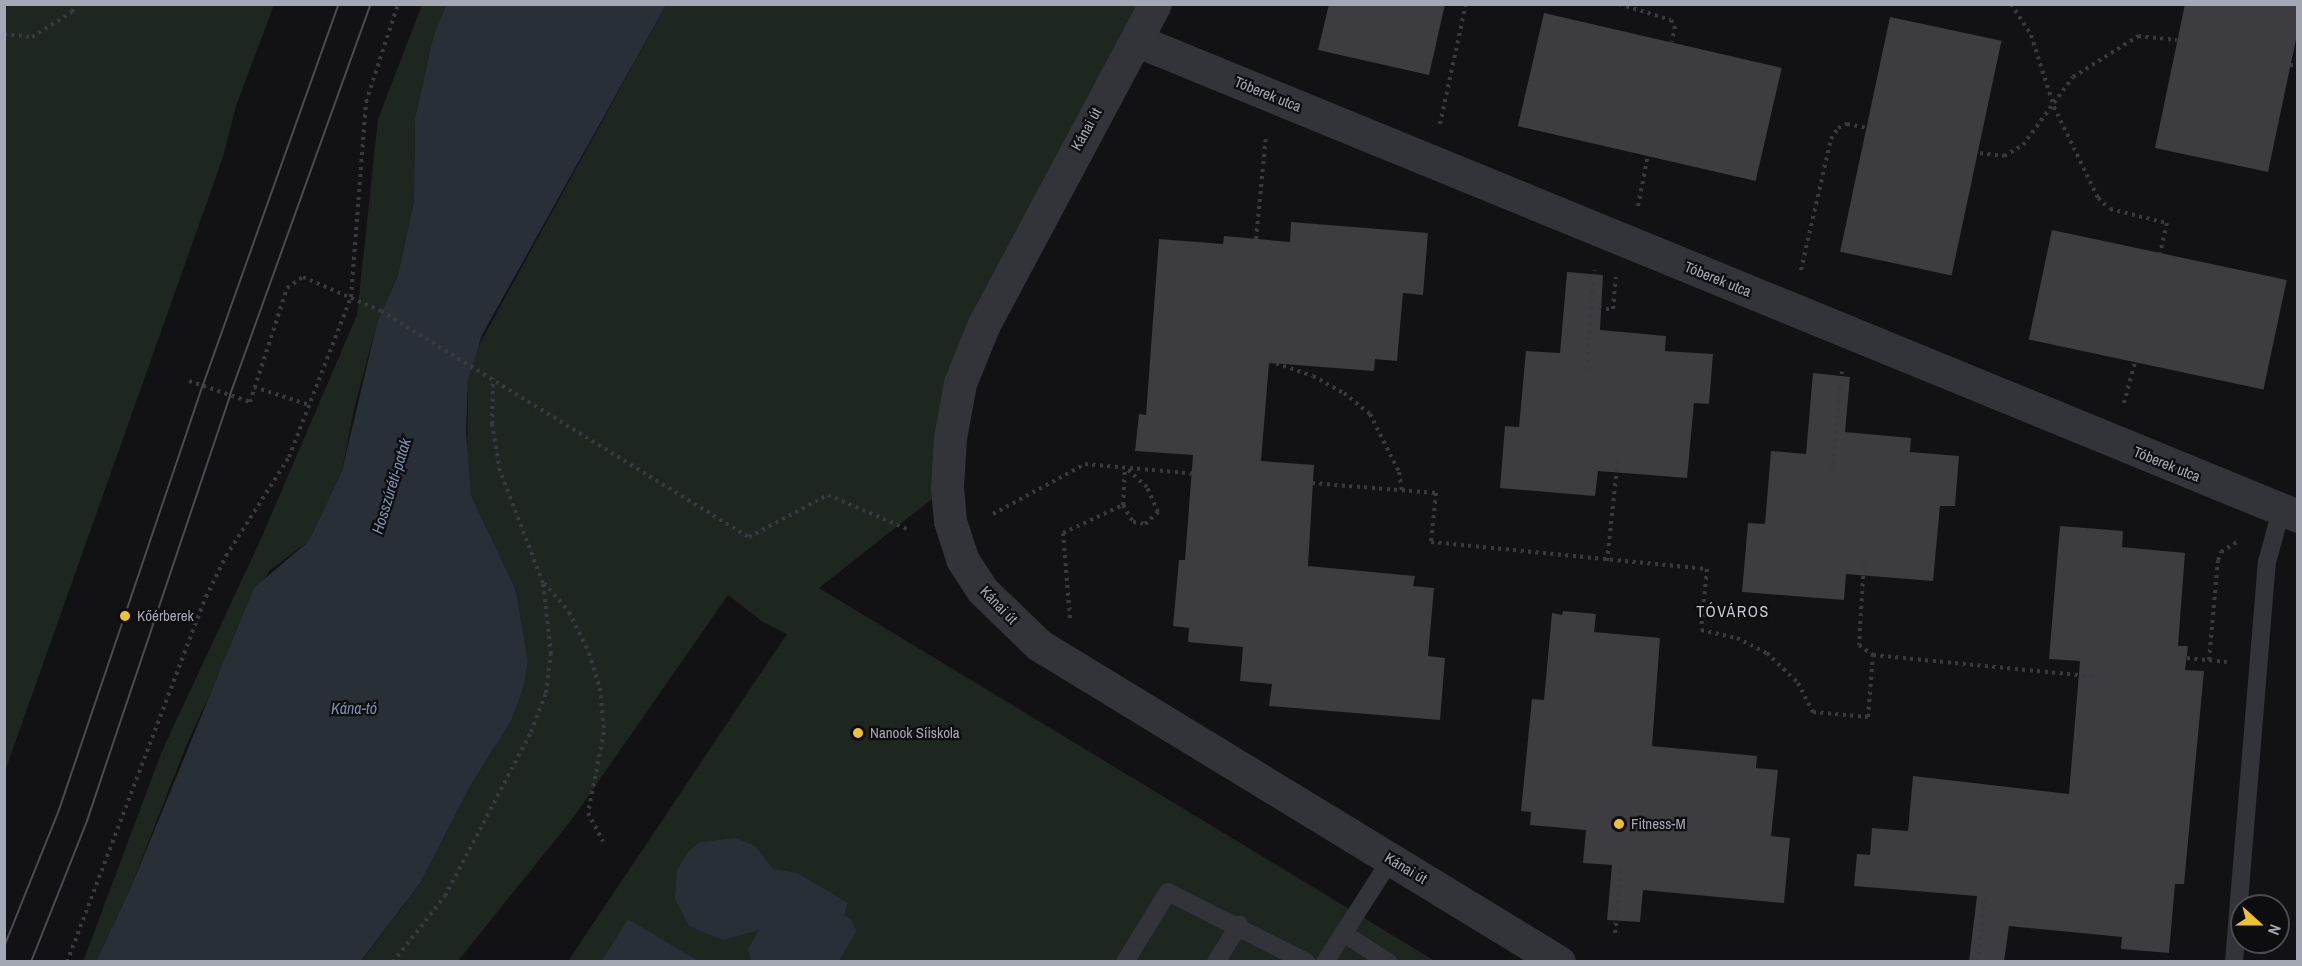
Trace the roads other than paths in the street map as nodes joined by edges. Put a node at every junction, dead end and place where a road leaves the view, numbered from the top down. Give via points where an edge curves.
1 (1155, 4) edge
2 (1138, 41) junction
3 (2289, 513) edge
4 (1391, 859) junction
5 (1239, 925) junction
6 (1343, 933) junction
7 (1125, 962) edge
8 (1216, 962) edge
9 (1306, 962) edge
10 (1325, 962) edge
11 (1388, 962) edge
12 (1559, 962) edge
13 (2234, 962) edge

1 - 2 street, Kánai út
2 - 3 street, Tóberek utca
2 - 4 street, Kánai út via 1065,166 984,324 960,383 950,438 950,521 962,559 982,590 1039,645
3 - 13 lane via 2267,562
4 - 6 lane
4 - 12 street, Kánai út
5 - 7 lane via 1168,892
5 - 8 lane
5 - 9 lane
6 - 10 lane
6 - 11 lane

